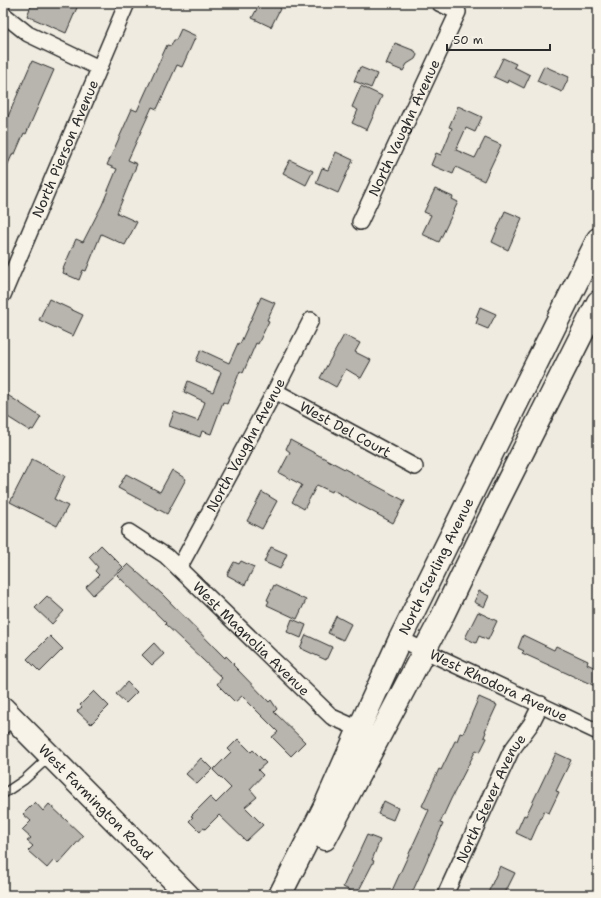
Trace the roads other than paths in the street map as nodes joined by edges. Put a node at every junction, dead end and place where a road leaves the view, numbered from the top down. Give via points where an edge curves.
1 (127, 3) edge
2 (439, 3) edge
3 (3, 14) edge
4 (99, 68) junction
5 (360, 222) dead end
6 (598, 239) edge
7 (3, 295) edge
8 (598, 302) edge
9 (311, 320) dead end
10 (275, 391) junction
11 (415, 467) dead end
12 (129, 532) dead end
13 (179, 568) junction
14 (400, 639) junction
15 (424, 650) junction
16 (541, 704) junction
17 (7, 720) edge
18 (598, 732) edge
19 (368, 733) junction
20 (50, 756) junction
21 (3, 794) edge
22 (325, 806) junction
23 (161, 868) junction
24 (188, 895) edge
25 (198, 895) edge
26 (269, 895) edge
27 (280, 895) edge
28 (296, 895) edge
29 (444, 895) edge

1 - 4 street, North Pierson Avenue
2 - 5 street, North Vaughn Avenue via 458,12
3 - 4 street via 28,34
4 - 7 street, North Pierson Avenue
6 - 14 main road, North Sterling Avenue
8 - 15 main road, North Sterling Avenue
9 - 10 street, North Vaughn Avenue
10 - 11 street, West Del Court
10 - 13 street, North Vaughn Avenue
12 - 13 street, West Magnolia Avenue via 158,550
13 - 19 street, West Magnolia Avenue via 332,717
14 - 15 street, West Rhodora Avenue
14 - 19 main road, North Sterling Avenue
15 - 16 street, West Rhodora Avenue
15 - 19 main road, North Sterling Avenue
16 - 18 street, West Rhodora Avenue
16 - 29 street, North Stever Avenue via 531,724 511,750
17 - 20 main road, West Farmington Road
19 - 22 main road, North Sterling Avenue
19 - 28 main road, North Sterling Avenue
20 - 21 lane via 24,780
20 - 23 main road, West Farmington Road
22 - 26 main road via 289,869
22 - 27 main road, North Sterling Avenue
23 - 24 main road, West Farmington Road
23 - 25 main road

